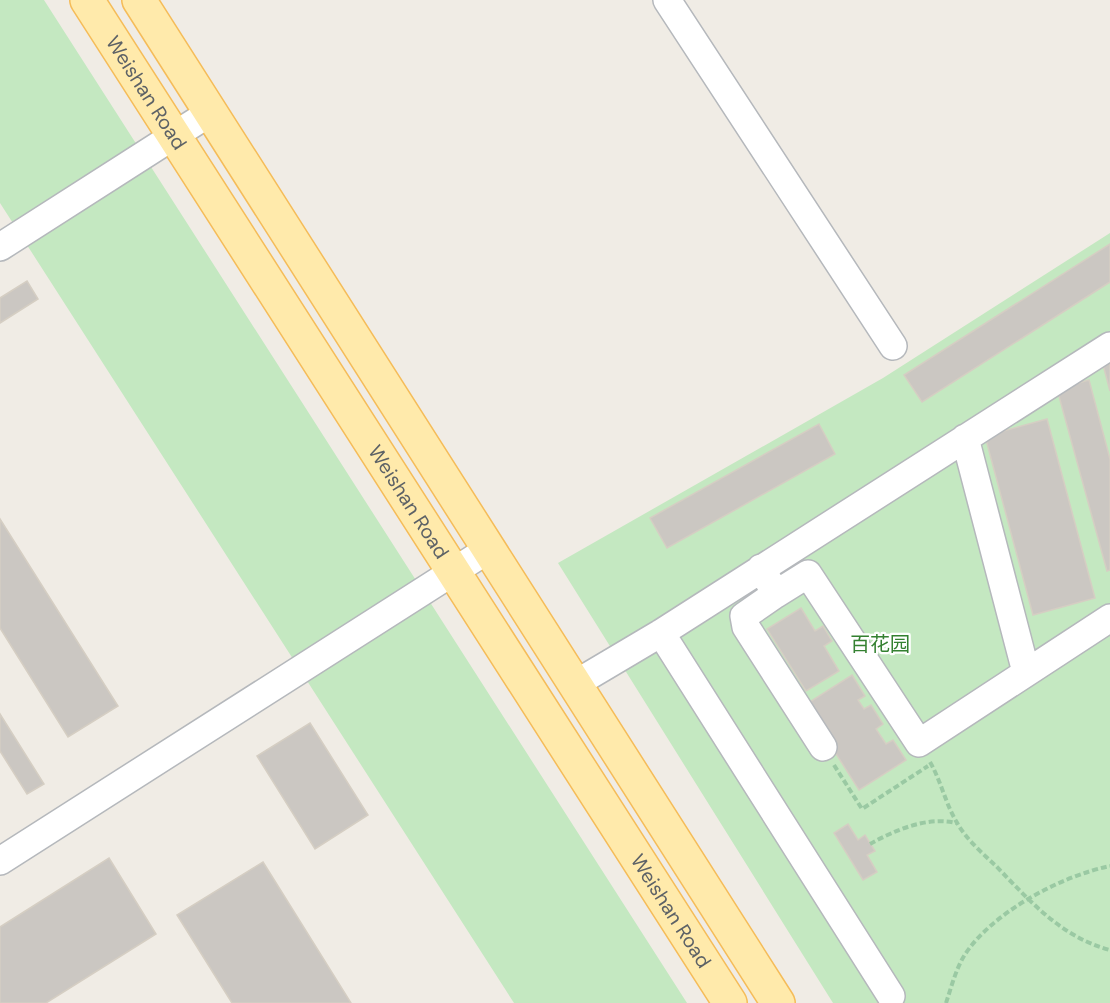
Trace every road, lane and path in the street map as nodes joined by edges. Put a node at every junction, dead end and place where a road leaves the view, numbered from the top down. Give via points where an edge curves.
1 (87, 0) edge
2 (139, 0) edge
3 (667, 0) edge
4 (211, 112) junction
5 (173, 135) junction
6 (0, 247) edge
7 (893, 346) dead end
8 (1110, 346) edge
9 (965, 438) junction
10 (489, 549) junction
11 (761, 568) junction
12 (452, 573) junction
13 (776, 594) junction
14 (1110, 618) edge
15 (661, 633) junction
16 (1026, 672) junction
17 (575, 684) junction
18 (823, 747) joint
19 (925, 753) junction
20 (957, 824) junction
21 (870, 844) dead end
22 (0, 861) edge
23 (1110, 866) edge
24 (1026, 900) junction
25 (1110, 950) edge
26 (891, 996) dead end
27 (730, 1003) edge
28 (778, 1003) edge
29 (946, 1003) edge

1 - 5 main road, Weishan Road
2 - 4 main road
3 - 7 street
4 - 5 street
4 - 10 main road
5 - 6 street
5 - 12 main road, Weishan Road
8 - 9 street
9 - 11 street
9 - 16 street
10 - 12 street
10 - 17 main road
11 - 13 street
11 - 15 street
12 - 22 street
12 - 27 main road, Weishan Road
13 - 18 street via 744,616 746,627
13 - 19 street via 808,574
14 - 16 street
15 - 17 street
15 - 26 street
16 - 19 street
17 - 28 main road
18 - 19 path via 862,808
19 - 20 path via 939,776
20 - 21 path via 945,820 929,822
20 - 24 path
23 - 24 path via 1075,876
24 - 25 path via 1064,930
24 - 29 path via 995,922 964,956

